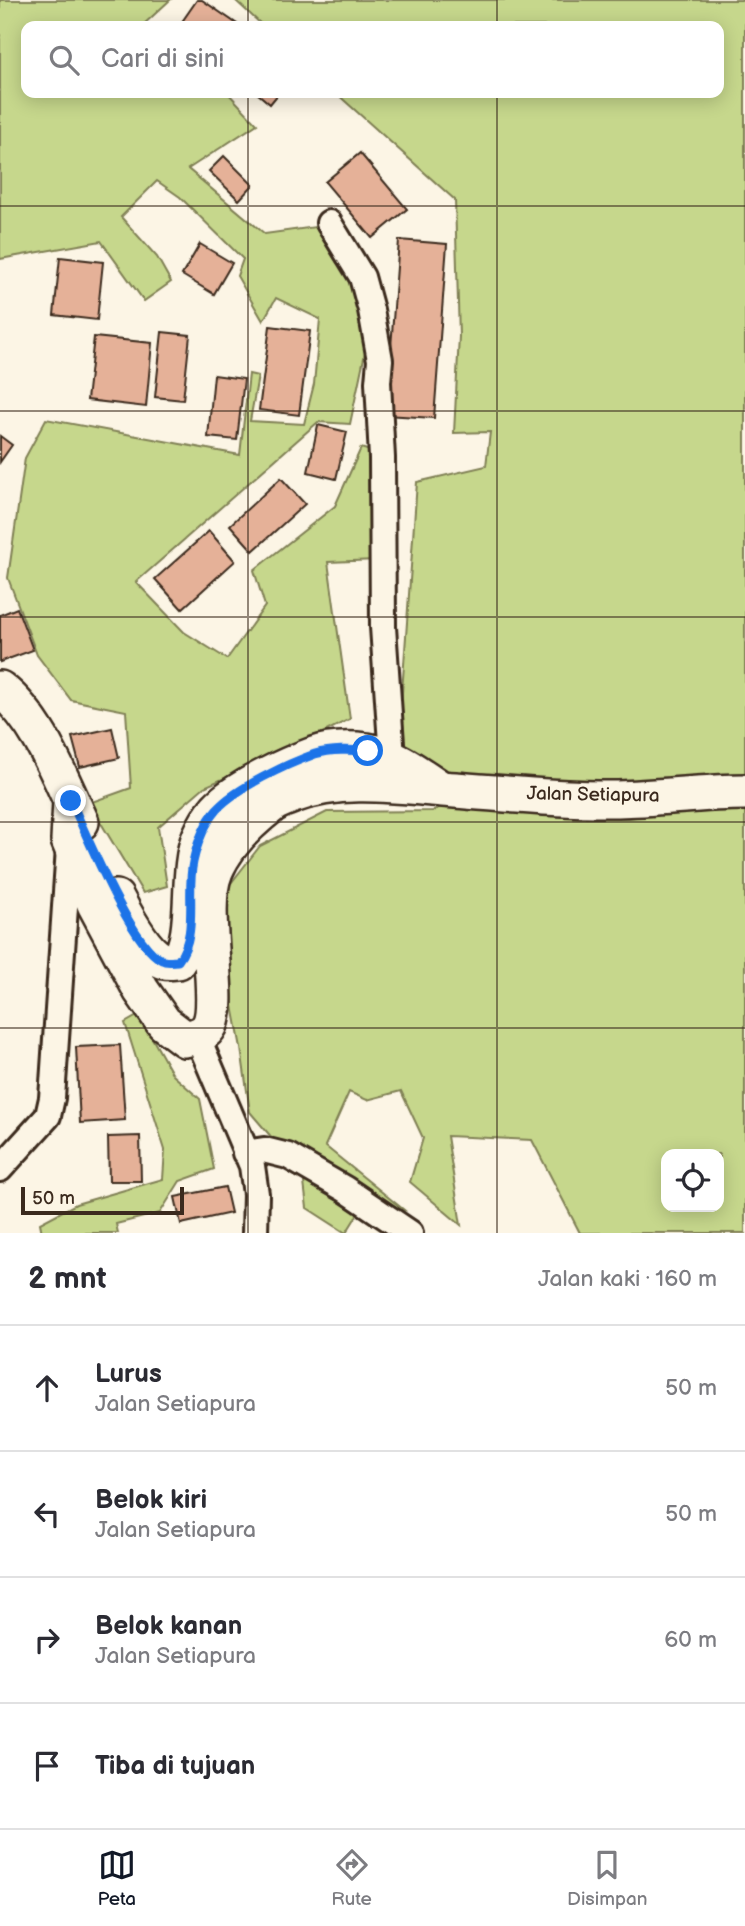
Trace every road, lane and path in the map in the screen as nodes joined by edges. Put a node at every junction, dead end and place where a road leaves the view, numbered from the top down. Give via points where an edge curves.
1 (329, 223) dead end
2 (0, 689) edge
3 (391, 758) junction
4 (441, 789) junction
5 (745, 792) edge
6 (71, 801) junction
7 (69, 840) junction
8 (197, 1036) junction
9 (245, 1153) junction
10 (0, 1169) edge
11 (255, 1233) edge
12 (410, 1233) edge

1 - 3 street via 362,277 380,360 383,627
2 - 6 street, Jalan Setiapura via 31,721
3 - 4 street, Jalan Setiapura
3 - 6 street, Jalan Setiapura via 340,750 316,754 238,791 216,810 200,836 192,864 188,934 178,961 162,961 127,921
4 - 5 street, Jalan Setiapura via 617,799
4 - 8 street, Jalan Setiapura via 363,782 316,787 276,802 240,833 214,871 208,926 212,1019
6 - 7 street, Jalan Setiapura
7 - 8 street, Jalan Setiapura via 141,990 174,1032 185,1039
7 - 10 street via 52,1098 48,1115
8 - 9 street
9 - 11 street via 254,1180
9 - 12 street via 264,1150 288,1156

